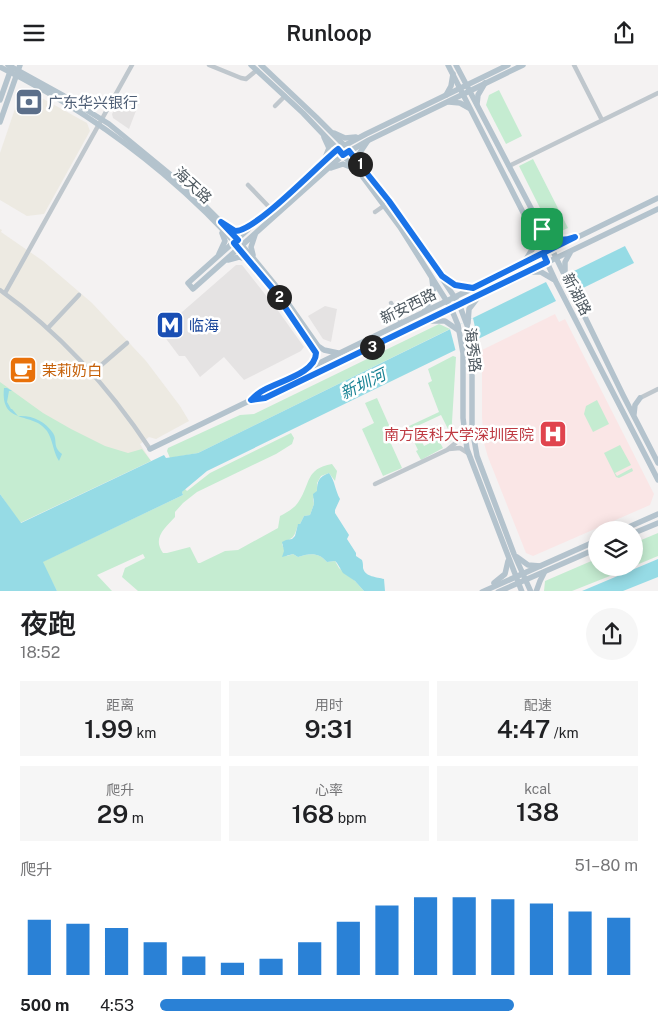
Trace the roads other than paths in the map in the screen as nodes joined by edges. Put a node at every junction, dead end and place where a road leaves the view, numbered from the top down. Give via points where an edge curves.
1 (132, 65) edge
2 (209, 65) edge
3 (251, 65) edge
4 (448, 65) edge
5 (456, 65) edge
6 (508, 65) edge
7 (523, 65) edge
8 (574, 65) edge
9 (0, 67) edge
10 (11, 67) edge
11 (259, 68) edge
12 (18, 70) edge
13 (456, 73) junction
14 (480, 79) junction
15 (486, 83) junction
16 (465, 90) junction
17 (658, 93) edge
18 (285, 96) junction
19 (447, 98) junction
20 (0, 100) edge
21 (275, 106) dead end
22 (474, 108) junction
23 (602, 120) junction
24 (0, 122) edge
25 (100, 122) junction
26 (319, 129) junction
27 (328, 129) junction
28 (367, 137) junction
29 (344, 145) junction
30 (338, 149) junction
31 (349, 151) junction
32 (343, 155) junction
33 (320, 165) junction
34 (509, 166) junction
35 (360, 173) junction
36 (367, 173) junction
37 (317, 177) junction
38 (248, 185) dead end
39 (658, 197) edge
40 (385, 205) junction
41 (271, 209) junction
42 (658, 209) edge
43 (375, 212) dead end
44 (621, 215) junction
45 (262, 218) junction
46 (220, 224) junction
47 (626, 224) junction
48 (531, 228) junction
49 (542, 229) junction
50 (258, 231) junction
51 (575, 237) junction
52 (238, 244) junction
53 (551, 249) junction
54 (573, 251) junction
55 (543, 253) junction
56 (556, 258) junction
57 (254, 259) junction
58 (215, 260) junction
59 (524, 262) junction
60 (547, 262) junction
61 (220, 265) junction
62 (255, 266) junction
63 (523, 273) junction
64 (431, 274) junction
65 (442, 276) junction
66 (566, 279) junction
67 (556, 282) junction
68 (473, 288) junction
69 (2, 291) edge
70 (482, 293) junction
71 (79, 295) dead end
72 (454, 297) junction
73 (447, 300) junction
74 (391, 303) dead end
75 (459, 304) junction
76 (451, 308) junction
77 (424, 311) junction
78 (424, 321) junction
79 (467, 321) junction
80 (401, 323) junction
81 (456, 326) junction
82 (48, 328) junction
83 (127, 343) dead end
84 (340, 353) junction
85 (309, 369) junction
86 (92, 373) junction
87 (270, 387) junction
88 (658, 389) edge
89 (274, 393) junction
90 (623, 395) junction
91 (640, 398) junction
92 (251, 400) junction
93 (635, 417) junction
94 (464, 431) junction
95 (150, 449) joint
96 (447, 449) junction
97 (468, 453) junction
98 (658, 463) edge
99 (651, 466) junction
100 (658, 480) edge
101 (376, 484) dead end
102 (658, 509) edge
103 (658, 514) edge
104 (649, 518) junction
105 (642, 521) edge
106 (657, 524) edge
107 (643, 529) edge
108 (588, 545) edge
109 (505, 549) junction
110 (513, 551) junction
111 (588, 553) edge
112 (507, 556) junction
113 (542, 565) junction
114 (545, 572) junction
115 (521, 579) junction
116 (481, 591) edge
117 (498, 591) edge
118 (522, 591) edge
119 (531, 591) edge
120 (536, 591) edge

1 - 25 street
2 - 11 street via 246,79
3 - 11 main road, 海秀路
4 - 13 main road, 新湖路
5 - 13 main road, 新湖路
6 - 14 main road
7 - 15 main road
8 - 23 street
9 - 10 main road, 海天路
10 - 12 main road, 海天路
10 - 20 main road
11 - 18 main road, 海秀路
11 - 27 main road, 海秀路
12 - 24 main road
12 - 25 main road, 海天路 via 64,96
13 - 14 main road via 469,79
13 - 16 main road, 新湖路
13 - 19 main road
14 - 16 main road
15 - 16 main road
15 - 22 main road
16 - 19 main road
16 - 22 main road, 新湖路
17 - 23 street
18 - 21 street
18 - 26 main road, 海秀路
19 - 22 main road
19 - 28 main road
22 - 34 main road, 新湖路
22 - 48 main road, 新湖路
23 - 34 street
25 - 46 main road, 海天路 via 168,172
25 - 69 street
26 - 30 main road, 海秀路
26 - 33 main road via 328,148 328,154
27 - 28 main road via 345,138
27 - 29 main road, 海秀路
28 - 29 main road
28 - 31 main road
28 - 36 main road via 359,155
29 - 30 main road
29 - 31 main road, 海秀路
30 - 32 main road, 海秀路
30 - 33 main road
31 - 32 main road
31 - 36 main road, 海秀路
32 - 35 main road, 海秀路
32 - 37 main road
33 - 41 main road
34 - 49 main road, 新湖路
35 - 37 main road via 343,164
35 - 40 main road, 海秀路
36 - 65 main road, 海秀路
37 - 50 main road
38 - 41 street
39 - 44 main road, 新安西路
40 - 43 street
40 - 64 main road, 海秀路
41 - 45 main road
42 - 47 main road, 新安西路
44 - 47 main road via 620,221
44 - 51 main road, 新安西路
45 - 46 main road via 237,231
45 - 52 main road
46 - 52 main road, 海天路
46 - 58 main road via 225,241
47 - 54 main road, 新安西路
48 - 55 main road, 新湖路
48 - 59 main road via 533,249
49 - 51 main road via 554,240
49 - 53 main road, 新湖路
50 - 52 main road
50 - 57 main road via 251,247
51 - 53 main road, 新安西路
52 - 57 main road, 海天路
52 - 58 main road
52 - 61 main road
52 - 62 main road, 海天路
53 - 55 main road, 新安西路
53 - 56 main road, 新湖路
54 - 56 main road, 新安西路
54 - 66 main road via 565,262
55 - 59 main road, 新安西路
55 - 60 main road, 新湖路
56 - 60 main road, 新安西路
56 - 66 main road, 新湖路
57 - 84 main road, 海天路 via 318,346
58 - 61 main road via 188,283 193,289
59 - 68 main road, 新安西路
60 - 63 main road, 新安西路
60 - 67 main road, 新湖路
61 - 62 main road via 239,257
62 - 85 main road, 海天路 via 315,350 316,359
63 - 67 main road via 541,272
63 - 70 main road, 新安西路
64 - 73 main road, 海秀路
64 - 77 main road via 434,296
65 - 68 main road via 455,285
65 - 72 main road, 海秀路
66 - 90 main road, 新湖路
67 - 99 main road, 新湖路
68 - 72 main road, 新安西路
69 - 82 street
70 - 75 main road, 新安西路
70 - 79 main road via 471,307
71 - 82 street
72 - 73 main road, 新安西路
72 - 75 main road, 海秀路
73 - 76 main road, 海秀路
73 - 77 main road, 新安西路
74 - 80 street
75 - 76 main road, 新安西路
75 - 79 main road, 海秀路
76 - 78 main road, 新安西路
76 - 81 main road, 海秀路
77 - 80 main road, 新安西路
78 - 81 main road via 443,320
78 - 89 main road, 新安西路
79 - 110 main road, 海秀路 via 472,349 474,442
80 - 84 main road, 新安西路
81 - 94 main road, 海秀路 via 464,353
82 - 86 street
83 - 86 street
84 - 85 main road, 新安西路
85 - 87 main road, 新安西路
86 - 95 street
87 - 89 main road
87 - 92 main road, 新安西路
88 - 91 street
89 - 92 main road, 新安西路
90 - 91 main road via 629,399
90 - 93 main road, 新湖路
91 - 93 main road via 634,407
92 - 95 main road, 新安西路
93 - 98 main road, 新湖路
94 - 96 street via 458,441
94 - 97 main road, 海秀路
96 - 97 street via 460,448
96 - 101 street
97 - 109 main road, 海秀路
98 - 99 main road via 655,468
99 - 100 main road, 新湖路
102 - 104 main road
103 - 104 main road
104 - 105 main road
106 - 107 main road
108 - 113 main road
109 - 110 main road
109 - 112 main road, 海秀路
110 - 113 main road via 528,565
110 - 115 main road, 海秀路
111 - 114 main road
112 - 115 main road, 海秀路
112 - 116 main road via 508,567 502,578
113 - 115 main road
114 - 115 main road
114 - 120 main road
115 - 116 main road
115 - 117 main road
115 - 118 main road
115 - 119 main road

